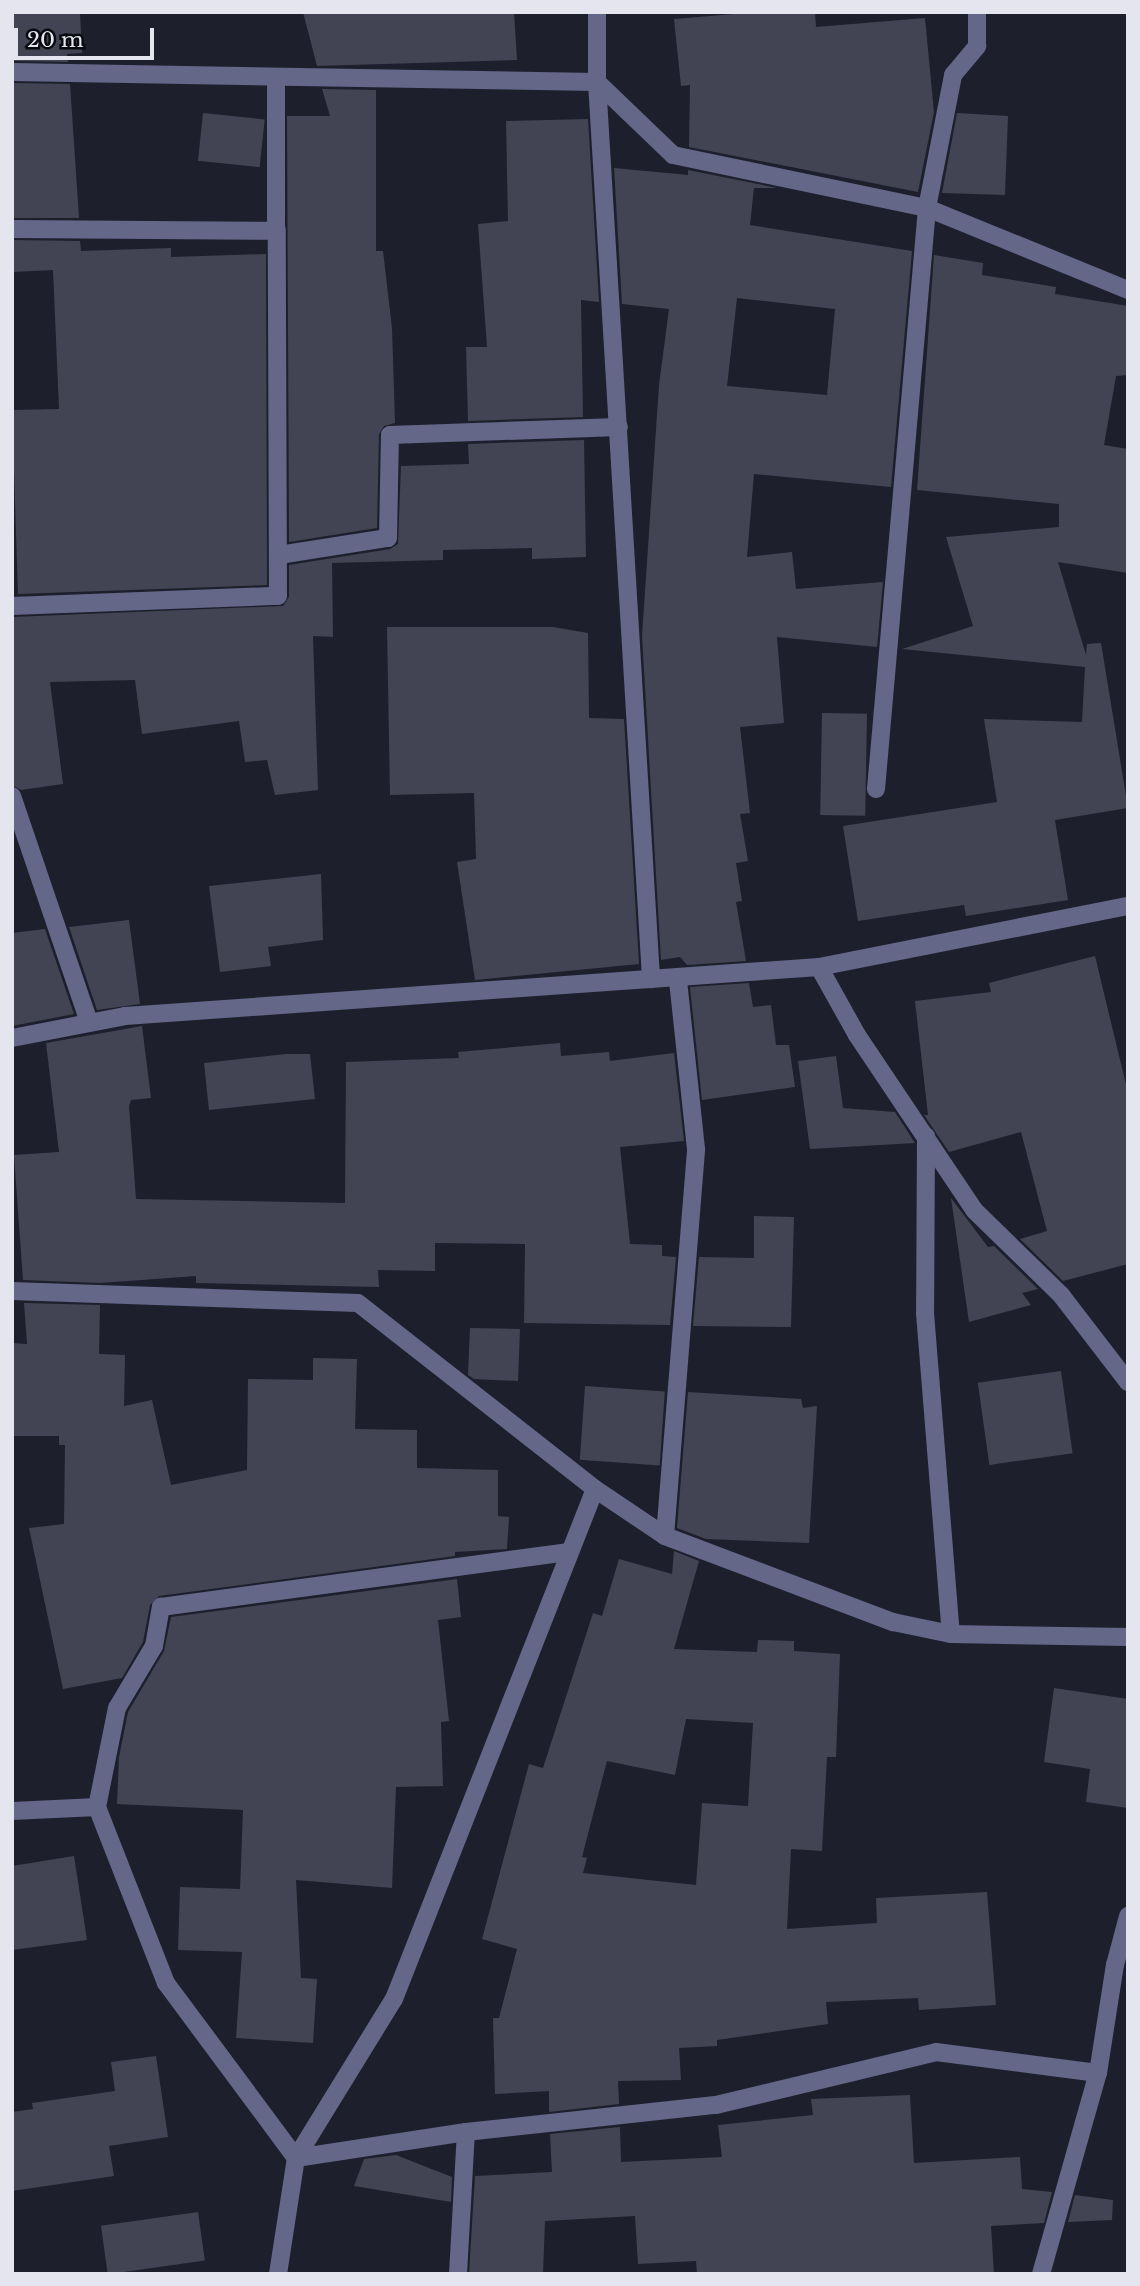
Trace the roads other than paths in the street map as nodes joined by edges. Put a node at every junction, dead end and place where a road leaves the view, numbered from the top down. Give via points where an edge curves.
1 (597, 12) edge
2 (977, 12) edge
3 (12, 72) edge
4 (276, 78) junction
5 (597, 82) junction
6 (927, 208) junction
7 (12, 229) edge
8 (277, 229) junction
9 (1128, 289) edge
10 (620, 427) junction
11 (279, 555) junction
12 (12, 606) edge
13 (876, 789) dead end
14 (12, 796) edge
15 (1128, 906) edge
16 (818, 967) junction
17 (651, 979) junction
18 (678, 979) junction
19 (89, 1022) junction
20 (12, 1038) edge
21 (926, 1136) junction
22 (12, 1292) edge
23 (1128, 1382) edge
24 (595, 1489) junction
25 (664, 1536) junction
26 (569, 1552) junction
27 (951, 1634) junction
28 (1128, 1637) edge
29 (97, 1807) junction
30 (12, 1811) edge
31 (1128, 1916) edge
32 (1121, 1966) edge
33 (1098, 2073) junction
34 (466, 2132) junction
35 (296, 2158) junction
36 (278, 2274) edge
37 (457, 2274) edge
38 (1041, 2274) edge

1 - 5 street
2 - 6 street via 977,46 953,75
3 - 4 street
4 - 5 street
4 - 8 street
5 - 6 street via 673,155
5 - 10 street
6 - 9 street
6 - 13 street
7 - 8 street
8 - 11 street
10 - 11 street via 390,435 388,538
10 - 17 street
11 - 12 street via 278,596
14 - 19 street
15 - 16 street
16 - 18 street
16 - 21 street via 857,1035
17 - 18 street
17 - 19 street
18 - 25 street via 696,1149
19 - 20 street
21 - 23 street via 974,1210 1061,1295
21 - 27 street via 925,1313
22 - 24 street via 358,1303
24 - 25 street
24 - 26 street
25 - 27 street via 893,1622
26 - 29 street via 161,1607 154,1646 117,1708
26 - 35 street via 394,1999
27 - 28 street
29 - 30 street
29 - 35 street via 166,1983
31 - 32 street
32 - 33 street
33 - 34 street via 936,2052 716,2105
33 - 38 street
34 - 35 street
34 - 37 street
35 - 36 street

